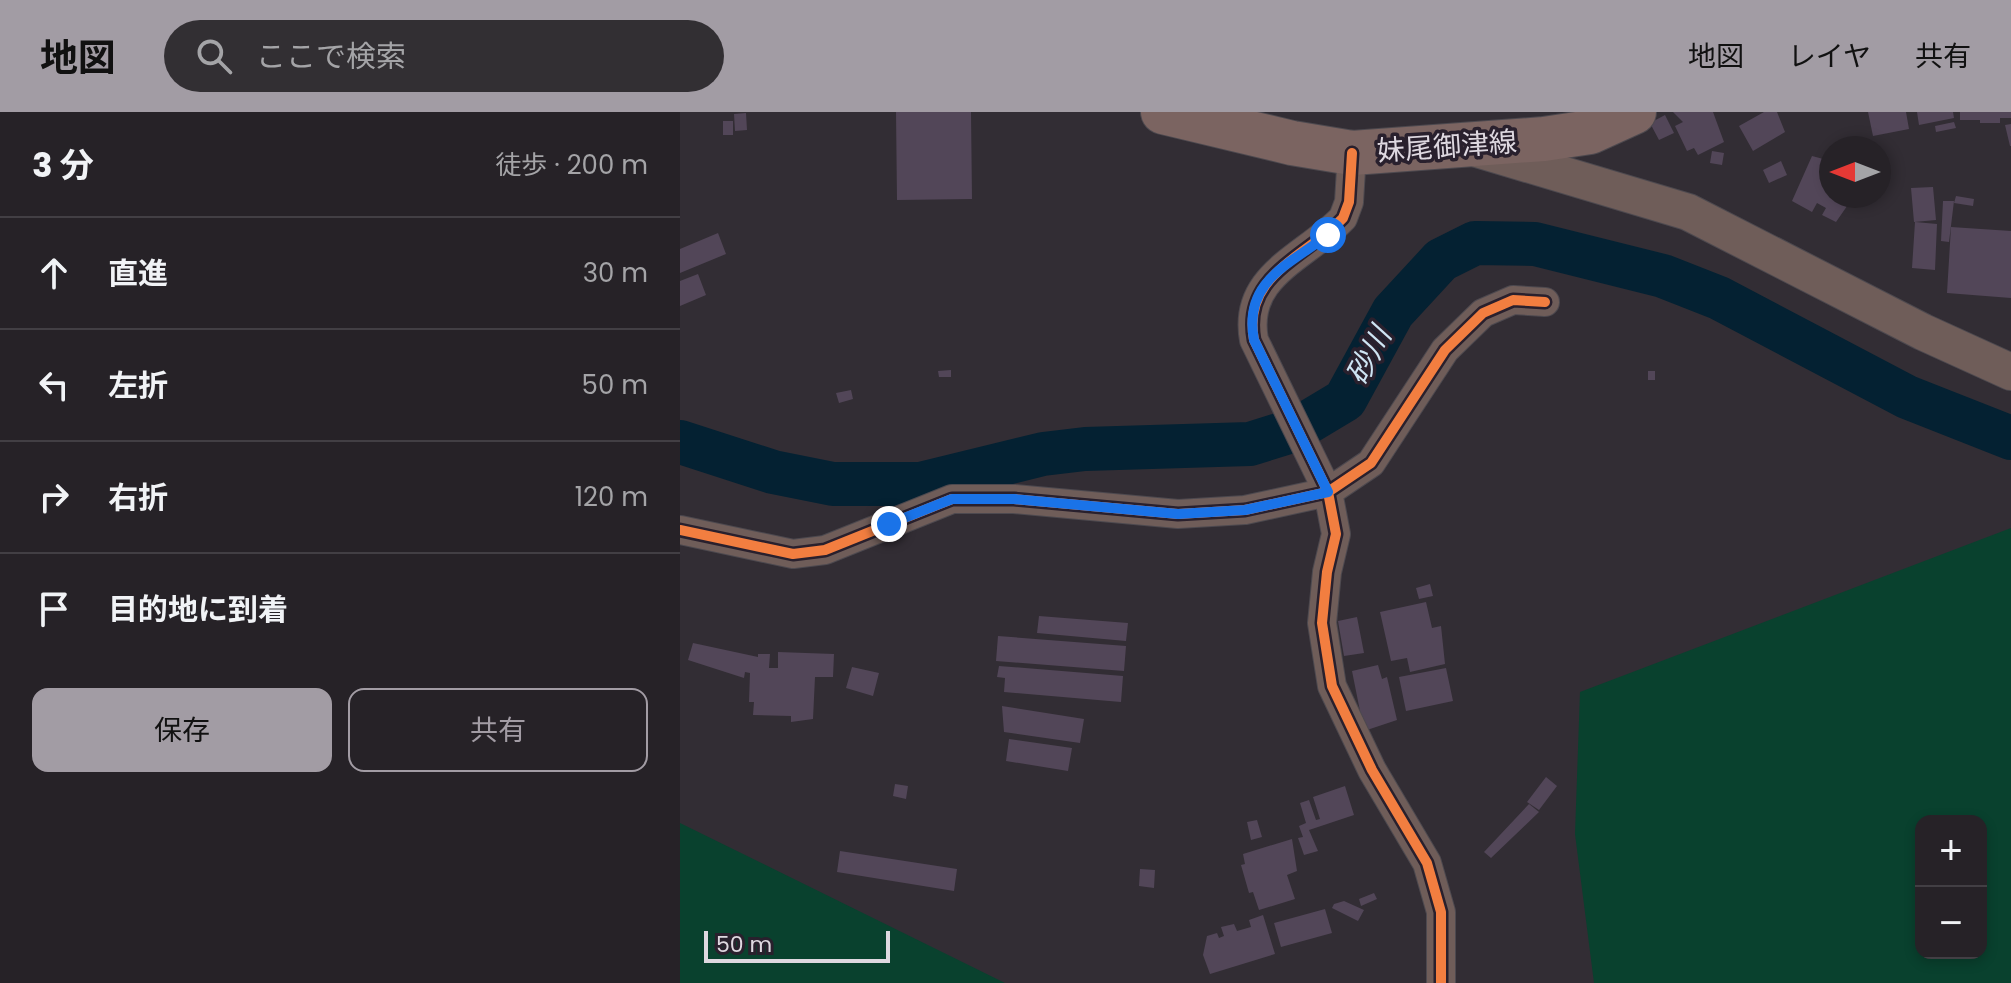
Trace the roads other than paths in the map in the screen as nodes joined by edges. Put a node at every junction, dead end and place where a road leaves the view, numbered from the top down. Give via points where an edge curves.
1 (1163, 112) edge
2 (1634, 112) edge
3 (1468, 146) junction
4 (1352, 153) junction
5 (1545, 302) dead end
6 (2011, 372) edge
7 (1324, 485) junction
8 (680, 530) edge
9 (1441, 983) edge

1 - 4 main road, 妹尾御津線
2 - 3 main road, 妹尾御津線 via 1590,132
3 - 4 main road, 妹尾御津線
3 - 6 street via 1688,212
4 - 7 street via 1343,218 1262,286 1253,303 1252,330 1265,364
5 - 7 street via 1513,300 1483,313 1445,350 1371,463
7 - 8 street via 1245,510 1178,514 1014,499 952,499 825,550 793,554
7 - 9 street via 1336,534 1322,623 1332,686 1372,770 1427,863 1441,912

